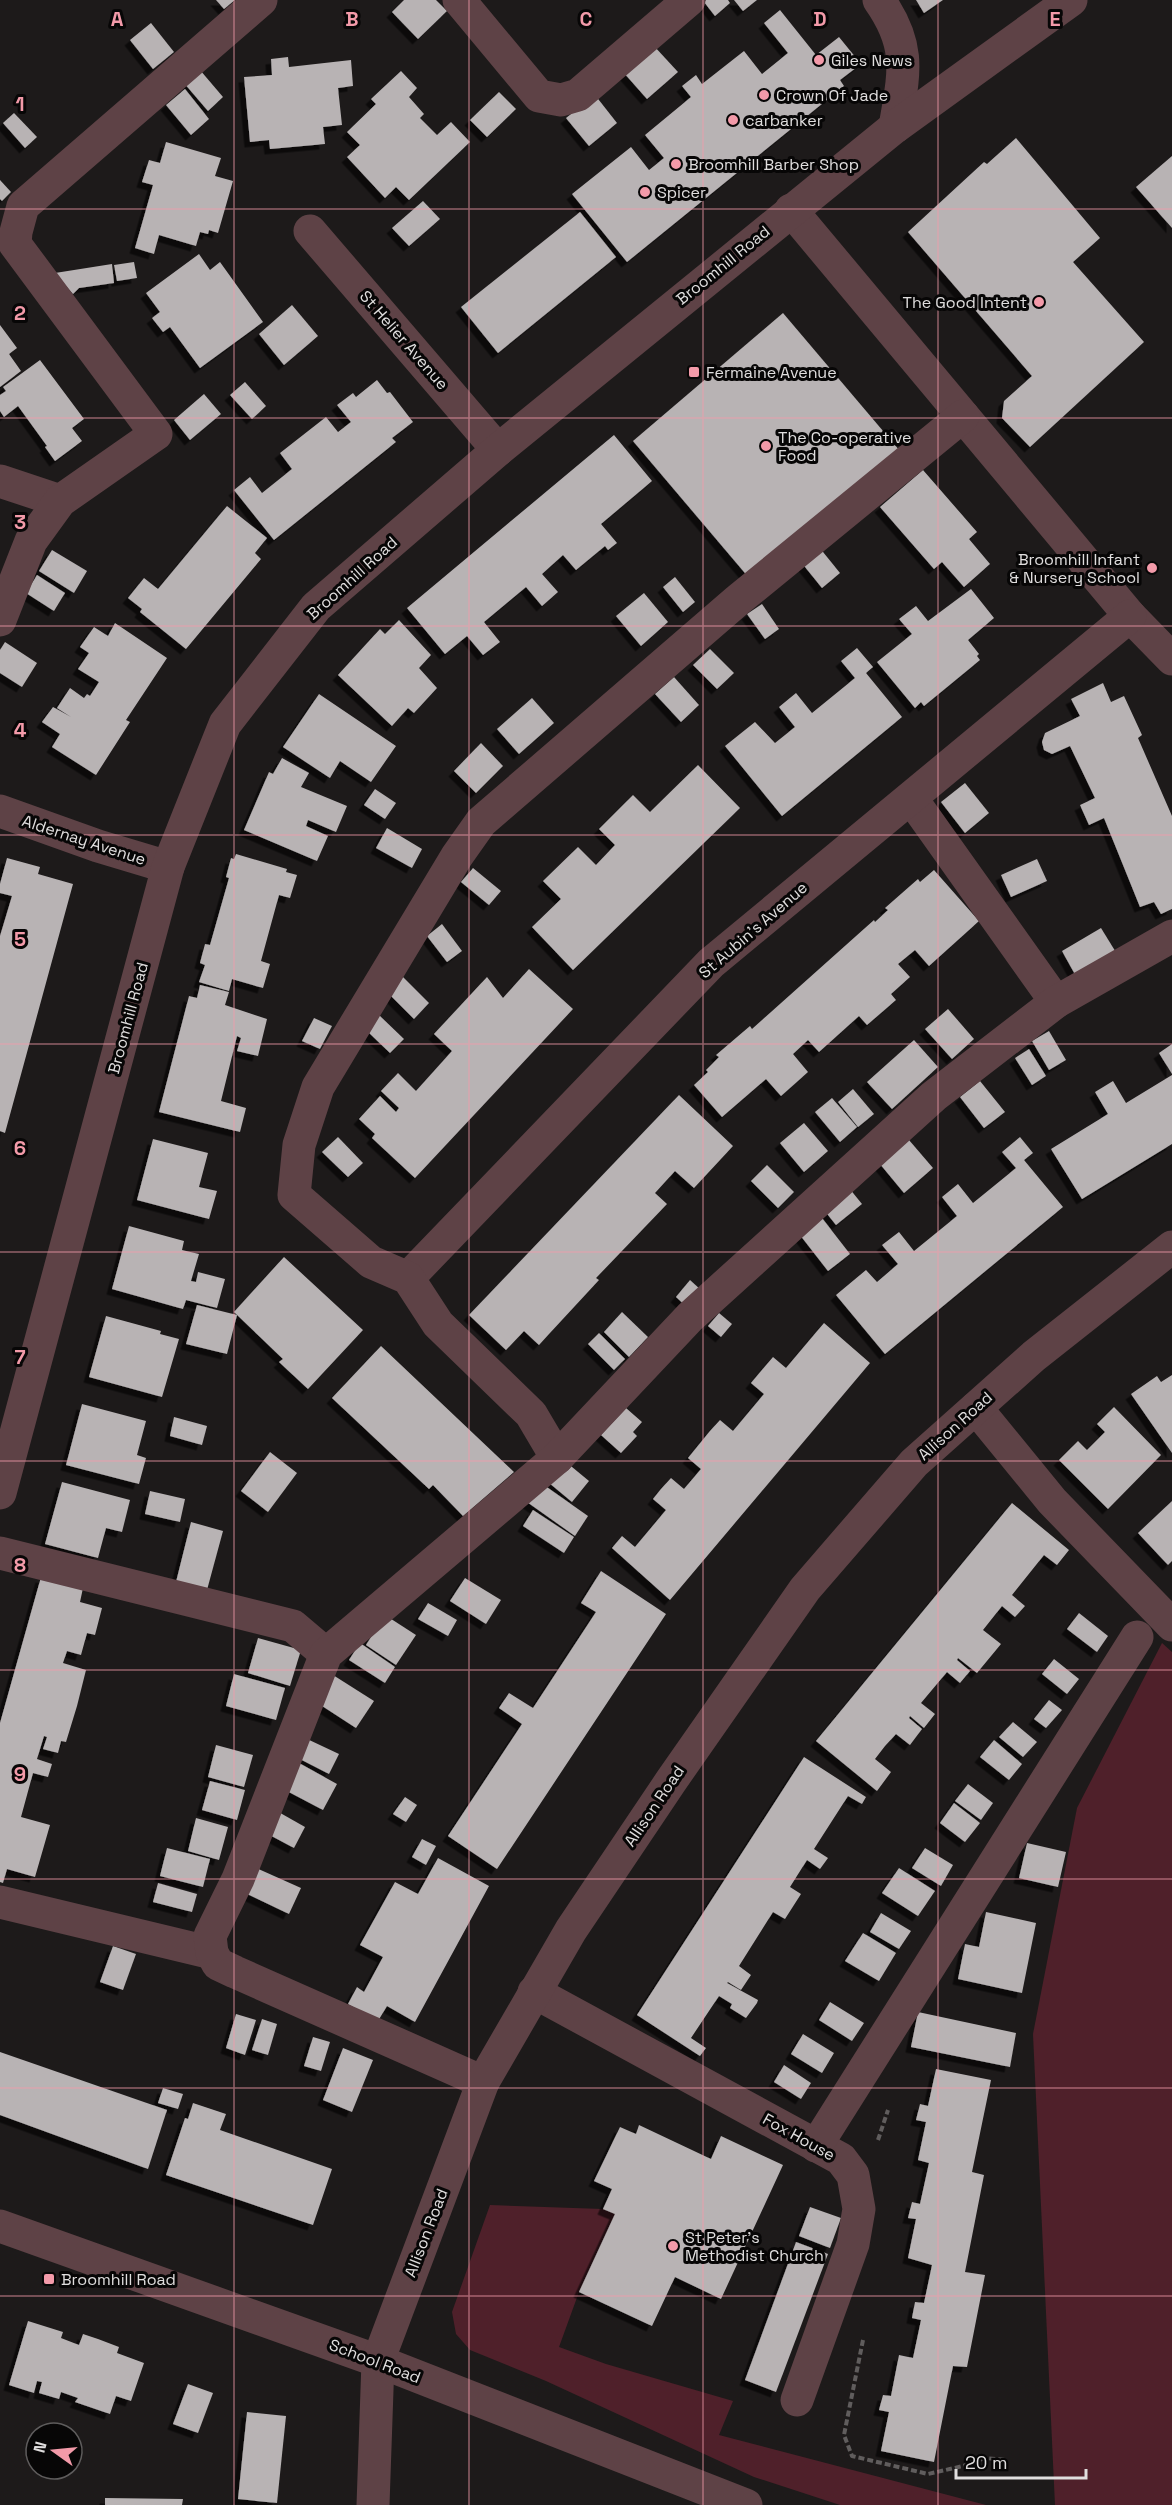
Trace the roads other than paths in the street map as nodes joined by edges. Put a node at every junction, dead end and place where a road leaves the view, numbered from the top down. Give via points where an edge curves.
1 (261, 0) edge
2 (459, 0) edge
3 (689, 0) edge
4 (879, 0) edge
5 (1071, 0) edge
6 (895, 127) junction
7 (791, 210) junction
8 (310, 231) dead end
9 (8, 236) edge
10 (963, 416) junction
11 (498, 450) junction
12 (0, 481) edge
13 (60, 501) junction
14 (1130, 616) junction
15 (0, 620) edge
16 (1169, 650) edge
17 (911, 798) junction
18 (0, 811) edge
19 (168, 867) junction
20 (1172, 936) edge
21 (1056, 1002) junction
22 (1172, 1247) edge
23 (408, 1278) junction
24 (976, 1408) junction
25 (557, 1458) junction
26 (0, 1493) edge
27 (0, 1553) edge
28 (1168, 1615) edge
29 (1137, 1637) dead end
30 (326, 1654) junction
31 (0, 1902) edge
32 (212, 1953) junction
33 (534, 1992) junction
34 (483, 2082) junction
35 (816, 2145) junction
36 (0, 2226) edge
37 (378, 2361) junction
38 (797, 2400) dead end
39 (373, 2505) edge
40 (746, 2505) edge

1 - 9 street via 24,206
2 - 3 street via 539,96 561,100 578,95
4 - 6 street via 894,23 902,47 904,70
5 - 6 street, Broomhill Road
6 - 7 street, Broomhill Road
7 - 10 street
7 - 11 street, Broomhill Road
8 - 11 street, St Helier Avenue
9 - 13 street via 156,435
10 - 14 street
10 - 23 street via 738,600 498,807 481,822 457,856 318,1087 299,1145 294,1195 371,1262
11 - 19 street, Broomhill Road via 316,607 225,724
12 - 13 street
13 - 15 street via 31,541
14 - 16 street
14 - 17 street, St Aubin's Avenue
17 - 21 street
17 - 23 street, St Aubin's Avenue via 711,963
18 - 19 street, Aldernay Avenue
19 - 26 street, Broomhill Road
20 - 21 street
21 - 25 street via 934,1096 690,1317
22 - 24 street, Allison Road via 1034,1356
23 - 25 street via 438,1324 531,1414
24 - 28 street via 1052,1501
24 - 33 street, Allison Road via 914,1463 805,1589 657,1801
25 - 30 street
27 - 30 street via 293,1626
29 - 35 street
30 - 32 street via 238,1879 210,1936
31 - 32 street
32 - 34 street via 218,1964
33 - 34 street, Allison Road
33 - 35 street, Fox House
34 - 37 street, Allison Road
35 - 38 street, Fox House via 840,2159 853,2175 859,2209 853,2244
36 - 37 street, School Road
37 - 39 street, Allison Road
37 - 40 street, School Road

